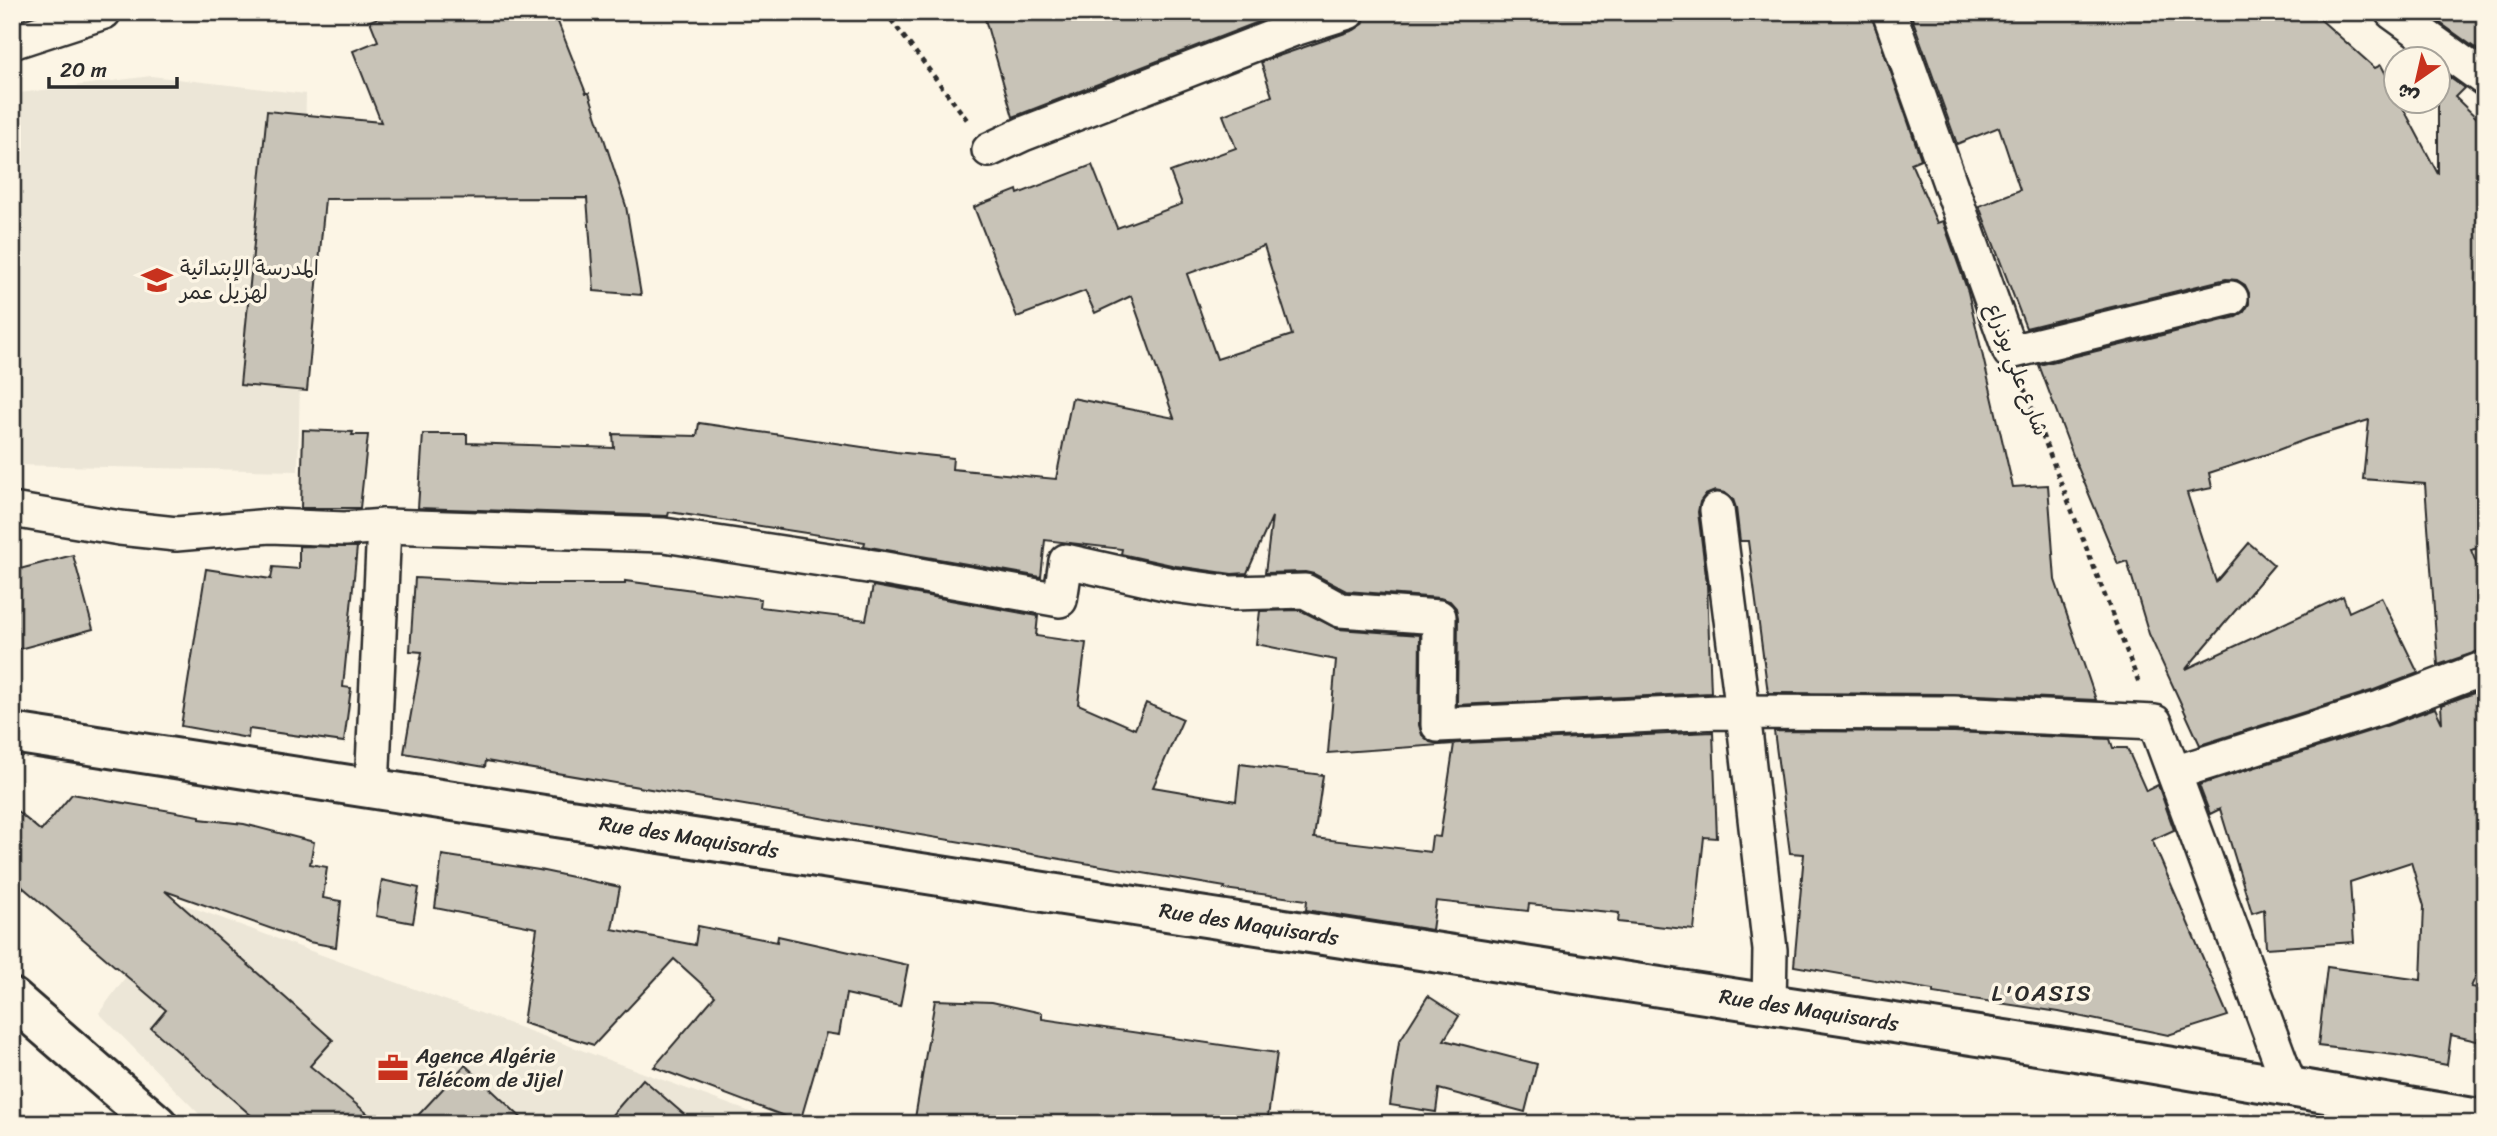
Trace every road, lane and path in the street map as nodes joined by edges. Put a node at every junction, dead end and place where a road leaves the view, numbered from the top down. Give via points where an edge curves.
1 (104, 12) edge
2 (885, 12) edge
3 (1349, 12) edge
4 (1889, 12) edge
5 (2392, 12) edge
6 (12, 43) edge
7 (2485, 79) edge
8 (989, 150) joint
9 (2231, 298) dead end
10 (2010, 352) junction
11 (12, 510) edge
12 (1717, 510) dead end
13 (384, 526) junction
14 (2485, 668) edge
15 (1744, 713) junction
16 (2155, 722) junction
17 (12, 733) edge
18 (2174, 773) junction
19 (372, 789) junction
20 (12, 998) edge
21 (1769, 1004) junction
22 (2290, 1087) junction
23 (2485, 1120) edge
24 (157, 1124) edge

1 - 6 street
2 - 8 path
3 - 8 street via 1291,30
4 - 10 street, شارع علي بوذراع
5 - 7 street
9 - 10 street
10 - 16 path, شارع علي بوذراع
11 - 13 street via 176,534 270,526
12 - 15 street
13 - 15 street via 664,535 1060,600 1066,562 1231,593 1305,591 1339,610 1440,617 1438,725
13 - 19 street
14 - 18 street via 2380,708
15 - 16 street via 1954,713
15 - 21 street via 1770,950
16 - 18 street
17 - 19 main road, Rue des Maquisards
18 - 22 street
19 - 21 main road, Rue des Maquisards
20 - 24 main road
21 - 22 main road, Rue des Maquisards
22 - 23 main road, Rue des Maquisards

